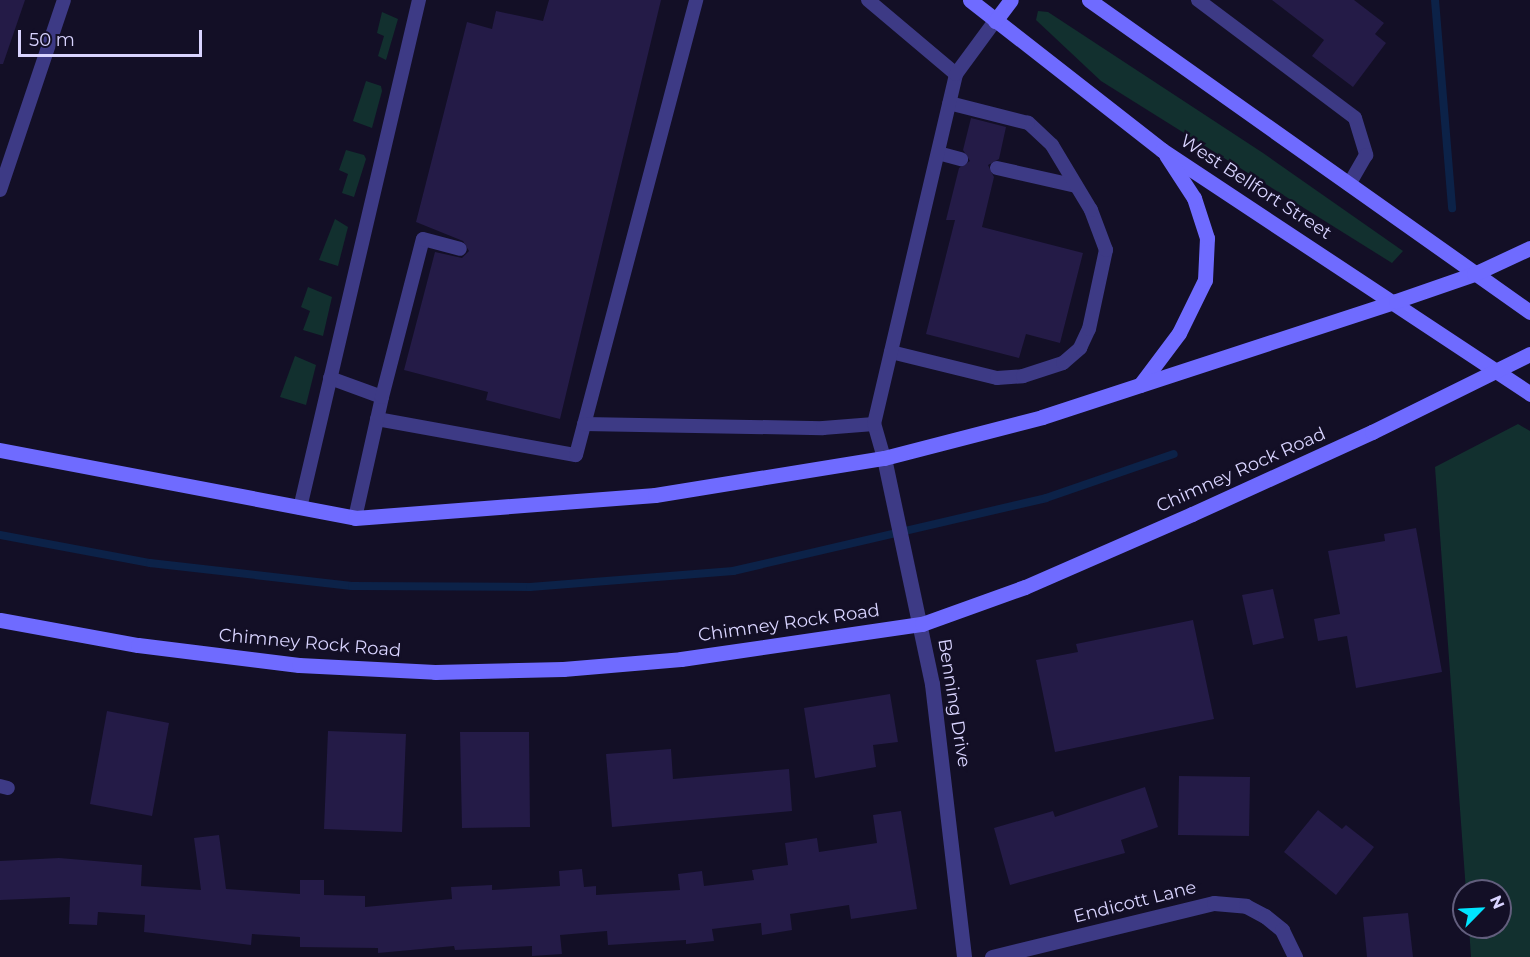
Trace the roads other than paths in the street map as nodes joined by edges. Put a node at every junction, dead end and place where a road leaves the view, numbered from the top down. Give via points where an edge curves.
1 (64, 0) edge
2 (419, 0) edge
3 (696, 0) edge
4 (868, 0) edge
5 (970, 0) edge
6 (1011, 0) edge
7 (1089, 0) edge
8 (1198, 0) edge
9 (995, 21) junction
10 (956, 74) junction
11 (949, 103) junction
12 (1162, 150) junction
13 (938, 153) junction
14 (961, 159) dead end
15 (997, 168) dead end
16 (1349, 185) junction
17 (1076, 186) junction
18 (0, 190) edge
19 (1530, 248) edge
20 (460, 249) dead end
21 (1474, 274) junction
22 (1396, 302) junction
23 (1530, 312) edge
24 (891, 352) junction
25 (1530, 354) edge
26 (1494, 373) junction
27 (330, 378) junction
28 (1140, 385) junction
29 (1530, 394) edge
30 (382, 397) junction
31 (377, 419) junction
32 (584, 424) junction
33 (874, 424) junction
34 (0, 450) edge
35 (884, 458) junction
36 (300, 508) junction
37 (356, 518) junction
38 (0, 620) edge
39 (922, 624) junction
40 (963, 957) edge
41 (992, 957) edge
42 (1295, 957) edge

1 - 18 lane
2 - 27 lane
3 - 32 lane
4 - 10 lane
5 - 9 main road, West Bellfort Street
6 - 9 main road
7 - 16 main road
8 - 16 lane via 1355,118 1366,155
9 - 10 lane
9 - 12 main road, West Bellfort Street
10 - 11 lane
11 - 13 lane
11 - 17 lane via 1028,123 1052,145
12 - 22 main road, West Bellfort Street
12 - 28 main road via 1196,205 1207,238 1205,280 1179,333
13 - 14 lane
13 - 24 lane
15 - 17 lane
16 - 21 main road
17 - 24 lane via 1091,210 1106,250 1089,329 1080,348 1063,363 1023,376 997,378
19 - 21 main road
20 - 30 lane via 423,239
21 - 22 main road
21 - 23 main road
22 - 26 main road, West Bellfort Street
22 - 28 main road
24 - 33 lane
25 - 26 main road, Chimney Rock Road
26 - 29 main road, West Bellfort Street
26 - 39 main road, Chimney Rock Road via 1025,587
27 - 30 lane
27 - 36 lane
28 - 35 main road via 1041,417
30 - 31 lane
31 - 32 lane via 576,456
31 - 37 lane
32 - 33 lane via 823,428
33 - 35 lane
34 - 36 main road
35 - 37 main road via 655,495
35 - 39 street, Benning Drive
36 - 37 main road
38 - 39 main road, Chimney Rock Road via 138,645 299,665 435,672 564,669 681,659
39 - 40 street, Benning Drive via 944,768
41 - 42 street, Endicott Lane via 1214,903 1245,906 1282,930

